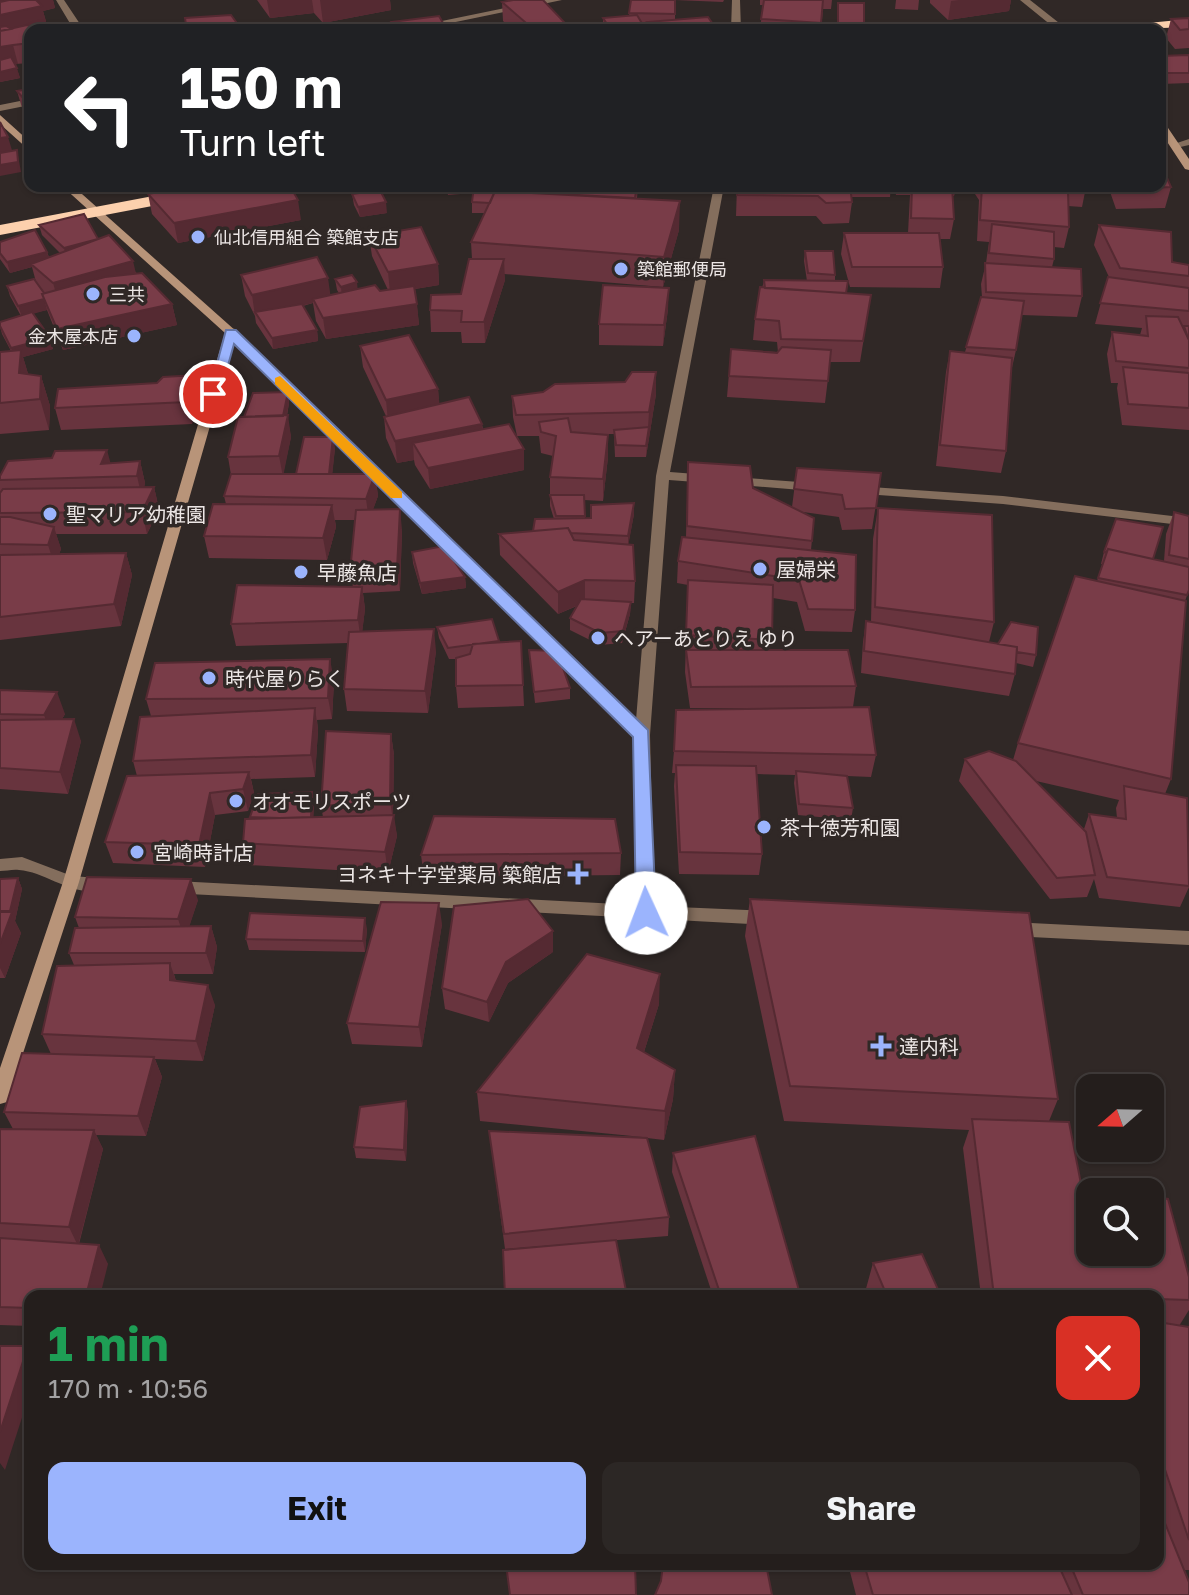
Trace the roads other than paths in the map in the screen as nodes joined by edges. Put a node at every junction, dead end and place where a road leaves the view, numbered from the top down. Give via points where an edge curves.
1 (60, 0) edge
2 (558, 0) edge
3 (736, 0) edge
4 (1024, 0) edge
5 (1189, 23) edge
6 (75, 24) edge
7 (204, 24) edge
8 (235, 24) edge
9 (434, 24) edge
10 (736, 24) edge
11 (1055, 24) edge
12 (1166, 25) edge
13 (24, 103) edge
14 (0, 108) edge
15 (0, 118) edge
16 (1166, 132) edge
17 (24, 142) edge
18 (1189, 142) edge
19 (1176, 145) junction
20 (1189, 167) edge
21 (73, 192) edge
22 (199, 192) edge
23 (718, 192) edge
24 (93, 212) junction
25 (0, 230) edge
26 (231, 332) junction
27 (663, 476) junction
28 (1189, 522) edge
29 (642, 735) junction
30 (0, 865) edge
31 (71, 882) junction
32 (119, 885) edge
33 (151, 887) edge
34 (646, 913) junction
35 (790, 919) edge
36 (997, 929) edge
37 (1189, 938) edge
38 (0, 1096) edge

1 - 6 street
2 - 9 street
3 - 10 street
4 - 11 street
5 - 12 highway
7 - 8 street via 229,20
13 - 14 street
15 - 17 street
16 - 19 street
18 - 19 street
19 - 20 street
21 - 24 street
22 - 24 highway
23 - 27 street
24 - 25 highway
24 - 26 street
26 - 29 street
26 - 31 street
27 - 28 street via 1003,500
27 - 29 street
29 - 34 street
30 - 31 street via 22,863
31 - 32 street
31 - 38 street
33 - 34 street
34 - 35 street
36 - 37 street

